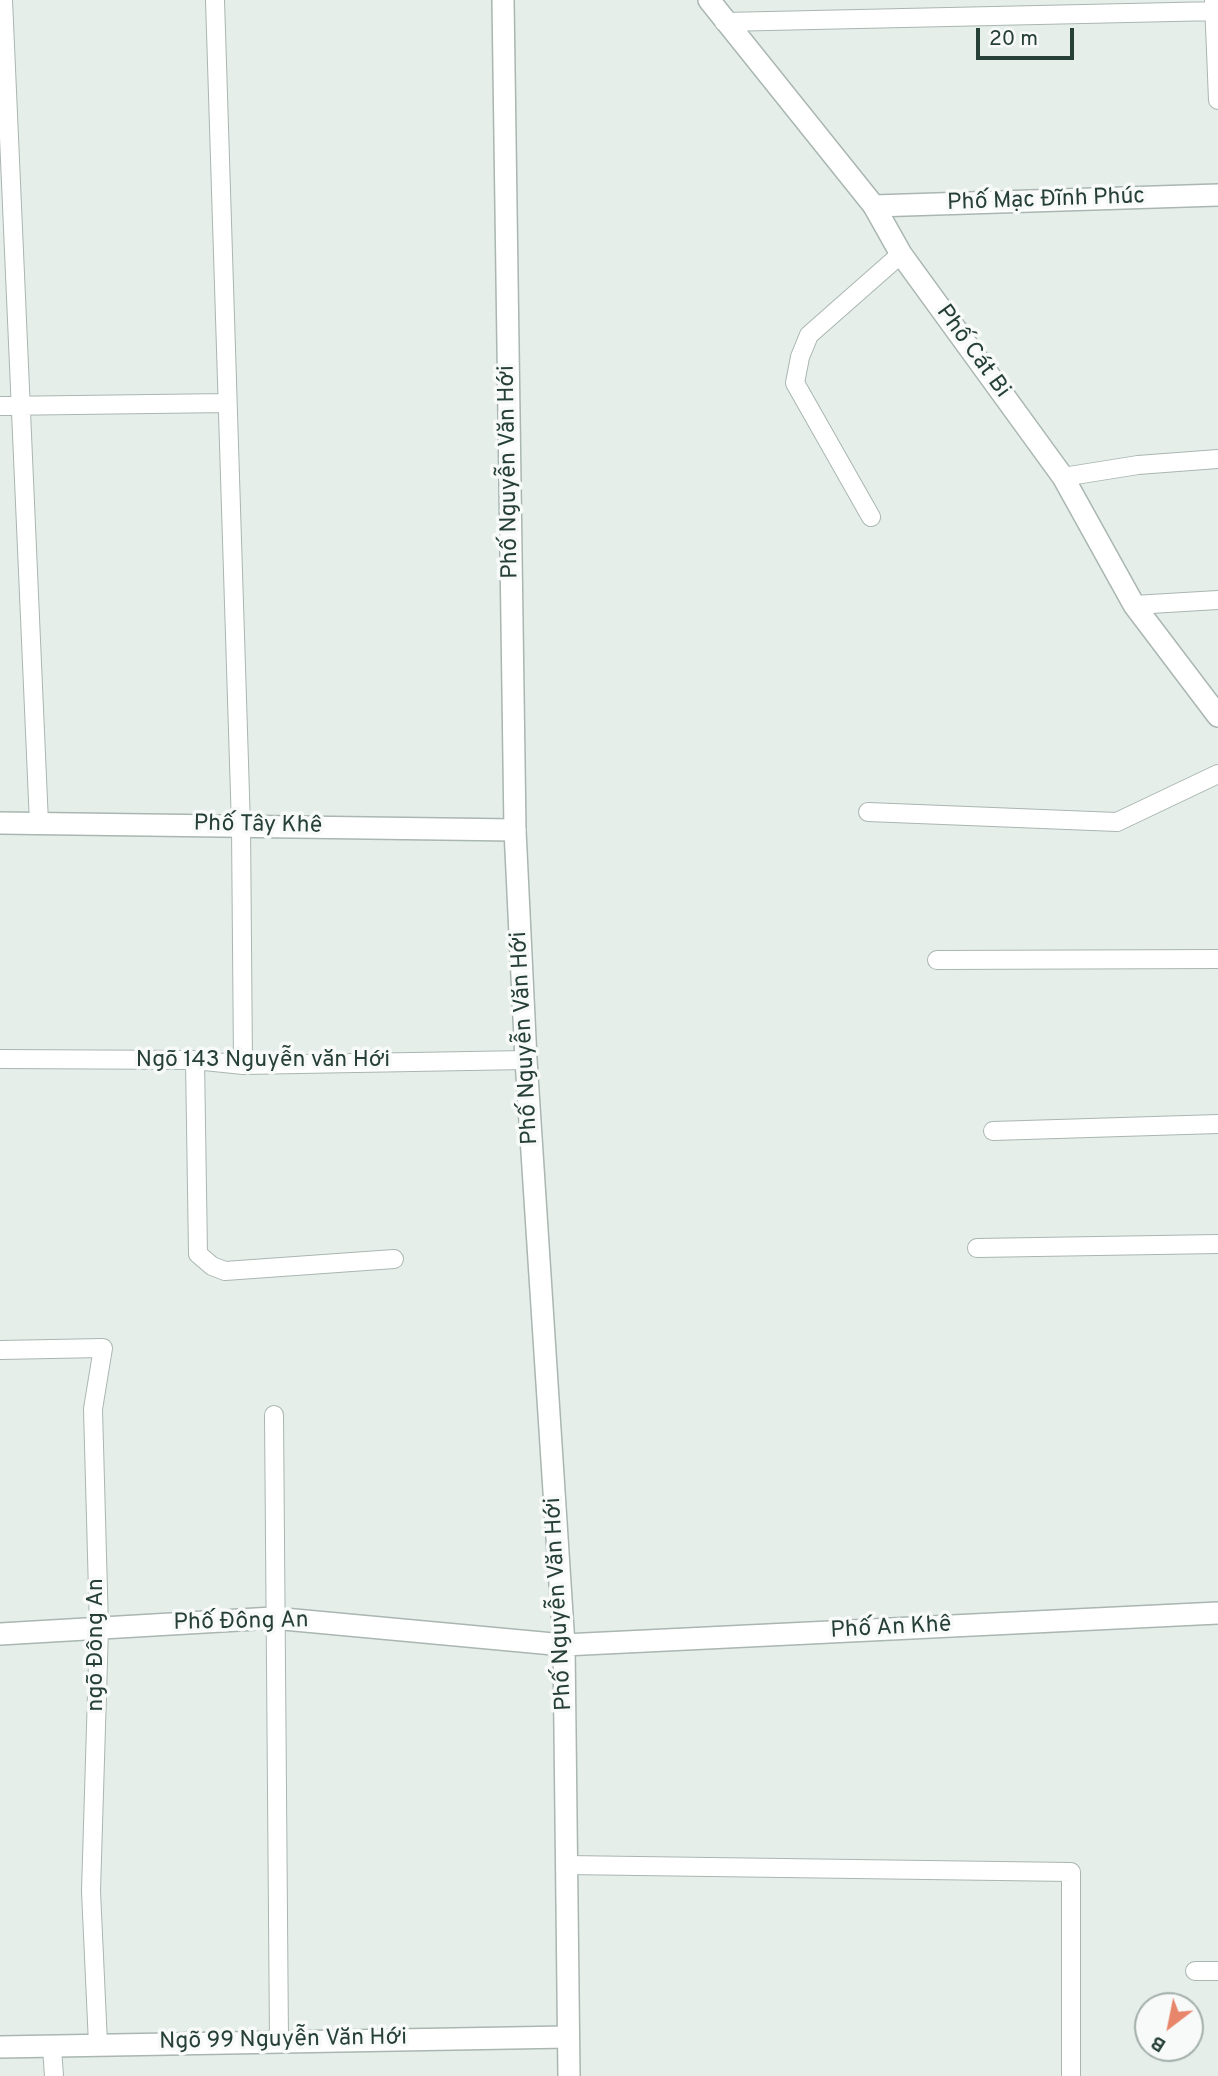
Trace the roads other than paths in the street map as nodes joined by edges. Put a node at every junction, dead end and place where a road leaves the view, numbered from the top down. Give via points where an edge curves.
1 (3, 0) edge
2 (215, 0) edge
3 (503, 0) edge
4 (709, 0) edge
5 (1215, 8) edge
6 (724, 22) junction
7 (1218, 100) edge
8 (1218, 195) edge
9 (874, 206) junction
10 (901, 254) junction
11 (227, 403) junction
12 (0, 405) edge
13 (20, 405) junction
14 (1218, 459) edge
15 (1063, 477) junction
16 (870, 517) dead end
17 (1218, 600) edge
18 (1135, 605) junction
19 (1218, 716) edge
20 (1218, 774) edge
21 (868, 812) dead end
22 (0, 822) edge
23 (39, 823) junction
24 (242, 826) junction
25 (515, 830) junction
26 (1218, 958) edge
27 (937, 960) dead end
28 (0, 1059) edge
29 (195, 1060) junction
30 (526, 1060) junction
31 (243, 1065) junction
32 (1218, 1124) edge
33 (993, 1131) dead end
34 (1218, 1244) edge
35 (977, 1248) dead end
36 (394, 1259) dead end
37 (0, 1350) edge
38 (274, 1415) dead end
39 (1218, 1613) edge
40 (274, 1618) junction
41 (99, 1628) junction
42 (0, 1634) edge
43 (565, 1645) junction
44 (566, 1865) junction
45 (1195, 1971) dead end
46 (1218, 1971) edge
47 (567, 2037) junction
48 (279, 2041) junction
49 (98, 2044) junction
50 (0, 2047) edge
51 (52, 2048) junction
52 (54, 2076) edge
53 (569, 2076) edge
54 (1071, 2076) edge

1 - 13 lane
2 - 11 lane
3 - 25 street, Phố Nguyễn Văn Hới
4 - 6 street, Phố Cát Bi
5 - 6 lane
5 - 7 lane
6 - 9 street, Phố Cát Bi
8 - 9 street, Phố Mạc Đĩnh Phúc
9 - 10 street, Phố Cát Bi
10 - 15 street, Phố Cát Bi
10 - 16 lane via 809,335 795,383
11 - 13 lane
11 - 24 lane
12 - 13 lane
13 - 23 lane
14 - 15 lane
15 - 18 street, Phố Cát Bi
17 - 18 lane
18 - 19 street, Phố Cát Bi
20 - 21 lane via 1117,822
22 - 23 street, Phố Tây Khê
23 - 24 street, Phố Tây Khê
24 - 25 street, Phố Tây Khê
24 - 31 lane
25 - 30 street, Phố Nguyễn Văn Hới
26 - 27 lane
28 - 29 lane, Ngõ 143 Nguyễn văn Hới
29 - 31 lane, Ngõ 143 Nguyễn văn Hới
29 - 36 lane via 198,1254 225,1271
30 - 31 lane, Ngõ 143 Nguyễn văn Hới
30 - 43 street, Phố Nguyễn Văn Hới
32 - 33 lane
34 - 35 lane
37 - 41 lane, ngõ Đông An via 103,1348 93,1409
38 - 40 lane
39 - 43 street, Phố An Khê
40 - 41 street, Phố Đông An
40 - 43 street, Phố Đông An
40 - 48 lane
41 - 42 street, Phố Đông An
41 - 49 lane, ngõ Đông An via 91,1891
43 - 44 street, Phố Nguyễn Văn Hới
44 - 47 street, Phố Nguyễn Văn Hới
44 - 54 lane via 1070,1872
45 - 46 lane
47 - 48 street, Ngõ 99 Nguyễn Văn Hới
47 - 53 street, Phố Nguyễn Văn Hới
48 - 49 street, Ngõ 99 Nguyễn Văn Hới
49 - 51 street, Ngõ 99 Nguyễn Văn Hới
50 - 51 street, Ngõ 99 Nguyễn Văn Hới
51 - 52 lane

